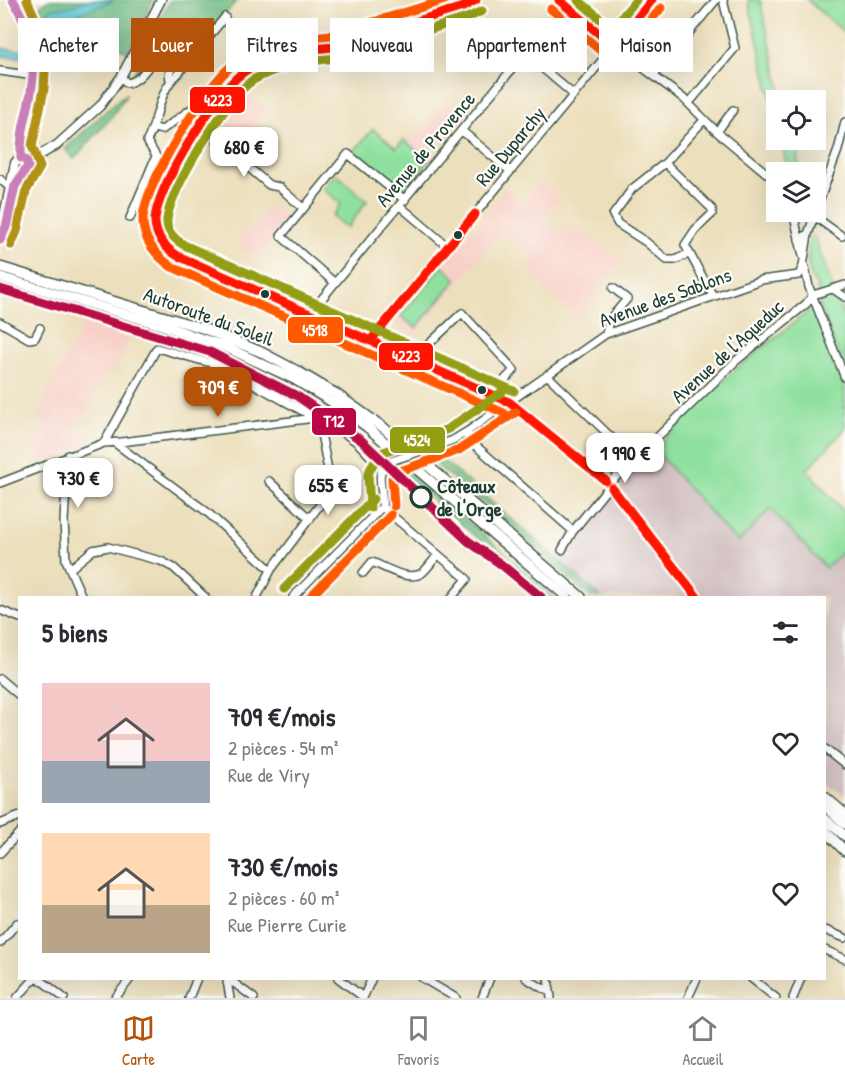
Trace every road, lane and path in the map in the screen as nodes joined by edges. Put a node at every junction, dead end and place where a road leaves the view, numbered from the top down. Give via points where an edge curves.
1 (13, 0) edge
2 (161, 0) edge
3 (476, 0) edge
4 (652, 0) edge
5 (716, 0) edge
6 (723, 0) edge
7 (562, 3) edge
8 (225, 17) dead end
9 (551, 18) edge
10 (637, 18) edge
11 (599, 34) edge
12 (599, 64) edge
13 (0, 71) edge
14 (511, 72) edge
15 (547, 72) edge
16 (650, 72) edge
17 (654, 75) junction
18 (34, 76) junction
19 (122, 78) junction
20 (170, 80) junction
21 (574, 95) junction
22 (217, 103) junction
23 (689, 103) junction
24 (733, 110) dead end
25 (704, 120) junction
26 (845, 122) edge
27 (201, 126) junction
28 (154, 128) junction
29 (462, 131) junction
30 (717, 132) junction
31 (665, 163) junction
32 (23, 164) junction
33 (510, 171) junction
34 (766, 173) edge
35 (0, 179) edge
36 (826, 182) edge
37 (9, 187) junction
38 (402, 202) junction
39 (303, 208) junction
40 (130, 218) dead end
41 (795, 222) edge
42 (812, 222) edge
43 (826, 222) edge
44 (808, 234) junction
45 (0, 235) edge
46 (842, 236) dead end
47 (0, 240) edge
48 (799, 240) junction
49 (448, 247) junction
50 (688, 254) junction
51 (804, 260) junction
52 (0, 267) edge
53 (803, 276) junction
54 (0, 277) edge
55 (779, 278) junction
56 (335, 283) junction
57 (845, 285) edge
58 (809, 287) junction
59 (613, 288) dead end
60 (833, 290) junction
61 (813, 295) junction
62 (713, 296) junction
63 (845, 297) edge
64 (312, 314) junction
65 (0, 322) edge
66 (40, 328) dead end
67 (606, 334) junction
68 (371, 340) junction
69 (413, 359) junction
70 (547, 375) junction
71 (845, 378) edge
72 (491, 394) junction
73 (509, 402) junction
74 (318, 418) junction
75 (468, 431) junction
76 (614, 440) dead end
77 (104, 442) junction
78 (115, 443) junction
79 (68, 455) junction
80 (379, 465) junction
81 (269, 481) dead end
82 (0, 483) edge
83 (609, 485) junction
84 (382, 507) junction
85 (310, 519) junction
86 (573, 531) junction
87 (562, 550) dead end
88 (438, 555) junction
89 (70, 568) junction
90 (272, 570) junction
91 (363, 573) dead end
92 (82, 596) edge
93 (200, 596) edge
94 (258, 596) edge
95 (294, 596) edge
96 (453, 596) edge
97 (566, 596) edge
98 (580, 596) edge
99 (696, 596) edge
100 (0, 610) edge
101 (18, 617) edge
102 (0, 679) edge
103 (18, 694) edge
104 (826, 750) edge
105 (845, 765) edge
106 (826, 796) edge
107 (826, 796) edge
108 (826, 807) edge
109 (845, 808) edge
110 (845, 814) edge
111 (18, 817) edge
112 (826, 820) edge
113 (0, 824) edge
114 (845, 824) edge
115 (826, 832) edge
116 (18, 834) edge
117 (845, 836) edge
118 (845, 850) edge
119 (0, 853) edge
120 (17, 923) dead end
121 (826, 930) edge
122 (845, 938) edge
123 (0, 942) edge
124 (826, 950) edge
125 (845, 959) edge
126 (34, 980) edge
127 (39, 980) edge
128 (130, 980) edge
129 (196, 980) edge
130 (227, 980) edge
131 (341, 980) edge
132 (371, 980) edge
133 (425, 980) edge
134 (489, 980) edge
135 (529, 980) edge
136 (695, 980) edge
137 (754, 980) edge
138 (800, 980) edge
139 (550, 994) edge
140 (363, 997) edge
141 (17, 998) edge
142 (64, 998) edge
143 (116, 998) edge
144 (189, 998) edge
145 (230, 998) edge
146 (254, 998) edge
147 (456, 998) edge
148 (482, 998) edge
149 (688, 998) edge
150 (776, 998) edge
151 (793, 998) edge

1 - 18 street via 32,39
2 - 19 main road
3 - 22 street via 381,33 250,69 234,80
4 - 10 street, Rue Duparchy
5 - 17 street
6 - 23 street via 735,48
7 - 9 street, Avenue de Provence
7 - 11 street
8 - 20 street
12 - 21 street, Rue Duparchy
13 - 18 street
14 - 29 street, Avenue de Provence
15 - 21 street
16 - 17 street
17 - 23 street
18 - 32 street via 20,145
19 - 20 street via 127,82 136,80 164,49 174,45 178,51
19 - 32 main road via 73,132
20 - 28 street
21 - 33 street, Rue Duparchy
22 - 27 street
22 - 28 street via 206,99 162,130
23 - 25 street
24 - 30 street
25 - 30 street
25 - 31 street
26 - 36 street
27 - 39 street via 269,185 279,187
27 - 64 street via 174,169 158,207 155,222 160,240 178,256
28 - 40 street via 147,141 156,156
29 - 33 street
29 - 38 street, Avenue de Provence
30 - 34 street
31 - 50 street via 712,209 710,217 686,242
31 - 50 street via 632,189 613,214 614,219 667,260
32 - 37 main road
32 - 47 main road
33 - 49 street, Rue Duparchy
35 - 37 street
37 - 45 main road
38 - 39 street via 348,154
38 - 49 street
38 - 56 street, Avenue de Provence
39 - 56 street via 281,236
41 - 48 street
42 - 44 street
43 - 46 street
44 - 48 street
44 - 51 street
48 - 51 street
49 - 68 street, Rue Duparchy
50 - 62 street
51 - 53 street
52 - 98 highway, Autoroute du Soleil via 205,329 299,372 397,439
53 - 55 street, Avenue des Sablons
53 - 58 street
54 - 97 highway, Autoroute du Soleil via 194,335 294,379 366,426
55 - 58 street, Avenue des Sablons via 800,281
55 - 62 street, Avenue des Sablons
56 - 64 street, Avenue de Provence
57 - 60 street
58 - 61 street
59 - 67 street via 627,298 609,320
60 - 61 street
60 - 63 street
61 - 71 street
61 - 83 street, Avenue de l'Aqueduc via 737,360
62 - 67 street, Avenue des Sablons
64 - 68 street
65 - 66 street via 29,339 35,338
67 - 70 street, Avenue des Sablons
68 - 69 street
69 - 72 street
69 - 72 street via 462,313 514,370
70 - 73 street, Avenue des Sablons
70 - 76 street
72 - 73 street
73 - 75 street, Avenue des Sablons
73 - 83 street
74 - 77 street via 221,366 157,348
74 - 78 street
74 - 80 street via 358,443
74 - 85 street via 329,488
75 - 80 street, Avenue des Sablons, bridge via 453,440
75 - 86 street via 468,439
77 - 78 street
77 - 79 street
78 - 90 street via 207,512
79 - 82 street
79 - 89 street via 64,521
80 - 84 street
81 - 85 street
83 - 86 street, Avenue de l'Aqueduc
83 - 99 street
84 - 88 street
84 - 95 street
85 - 90 street
86 - 87 street, Avenue de l'Aqueduc
88 - 91 street via 417,575 406,576 372,562
88 - 96 street via 467,579
89 - 92 street
89 - 93 street via 93,550 108,547 161,561 174,568
90 - 94 street
100 - 101 street
102 - 103 street
104 - 105 street
106 - 109 highway
107 - 110 highway
108 - 114 highway
111 - 113 street
112 - 117 highway
115 - 118 highway
116 - 119 street
120 - 123 street
121 - 122 street
124 - 125 street
126 - 141 street
127 - 142 street
128 - 143 street
129 - 144 street
130 - 145 street
130 - 146 street
131 - 140 street
132 - 140 street
133 - 147 street
134 - 148 street
135 - 139 street
136 - 149 street
137 - 150 street
138 - 151 street

